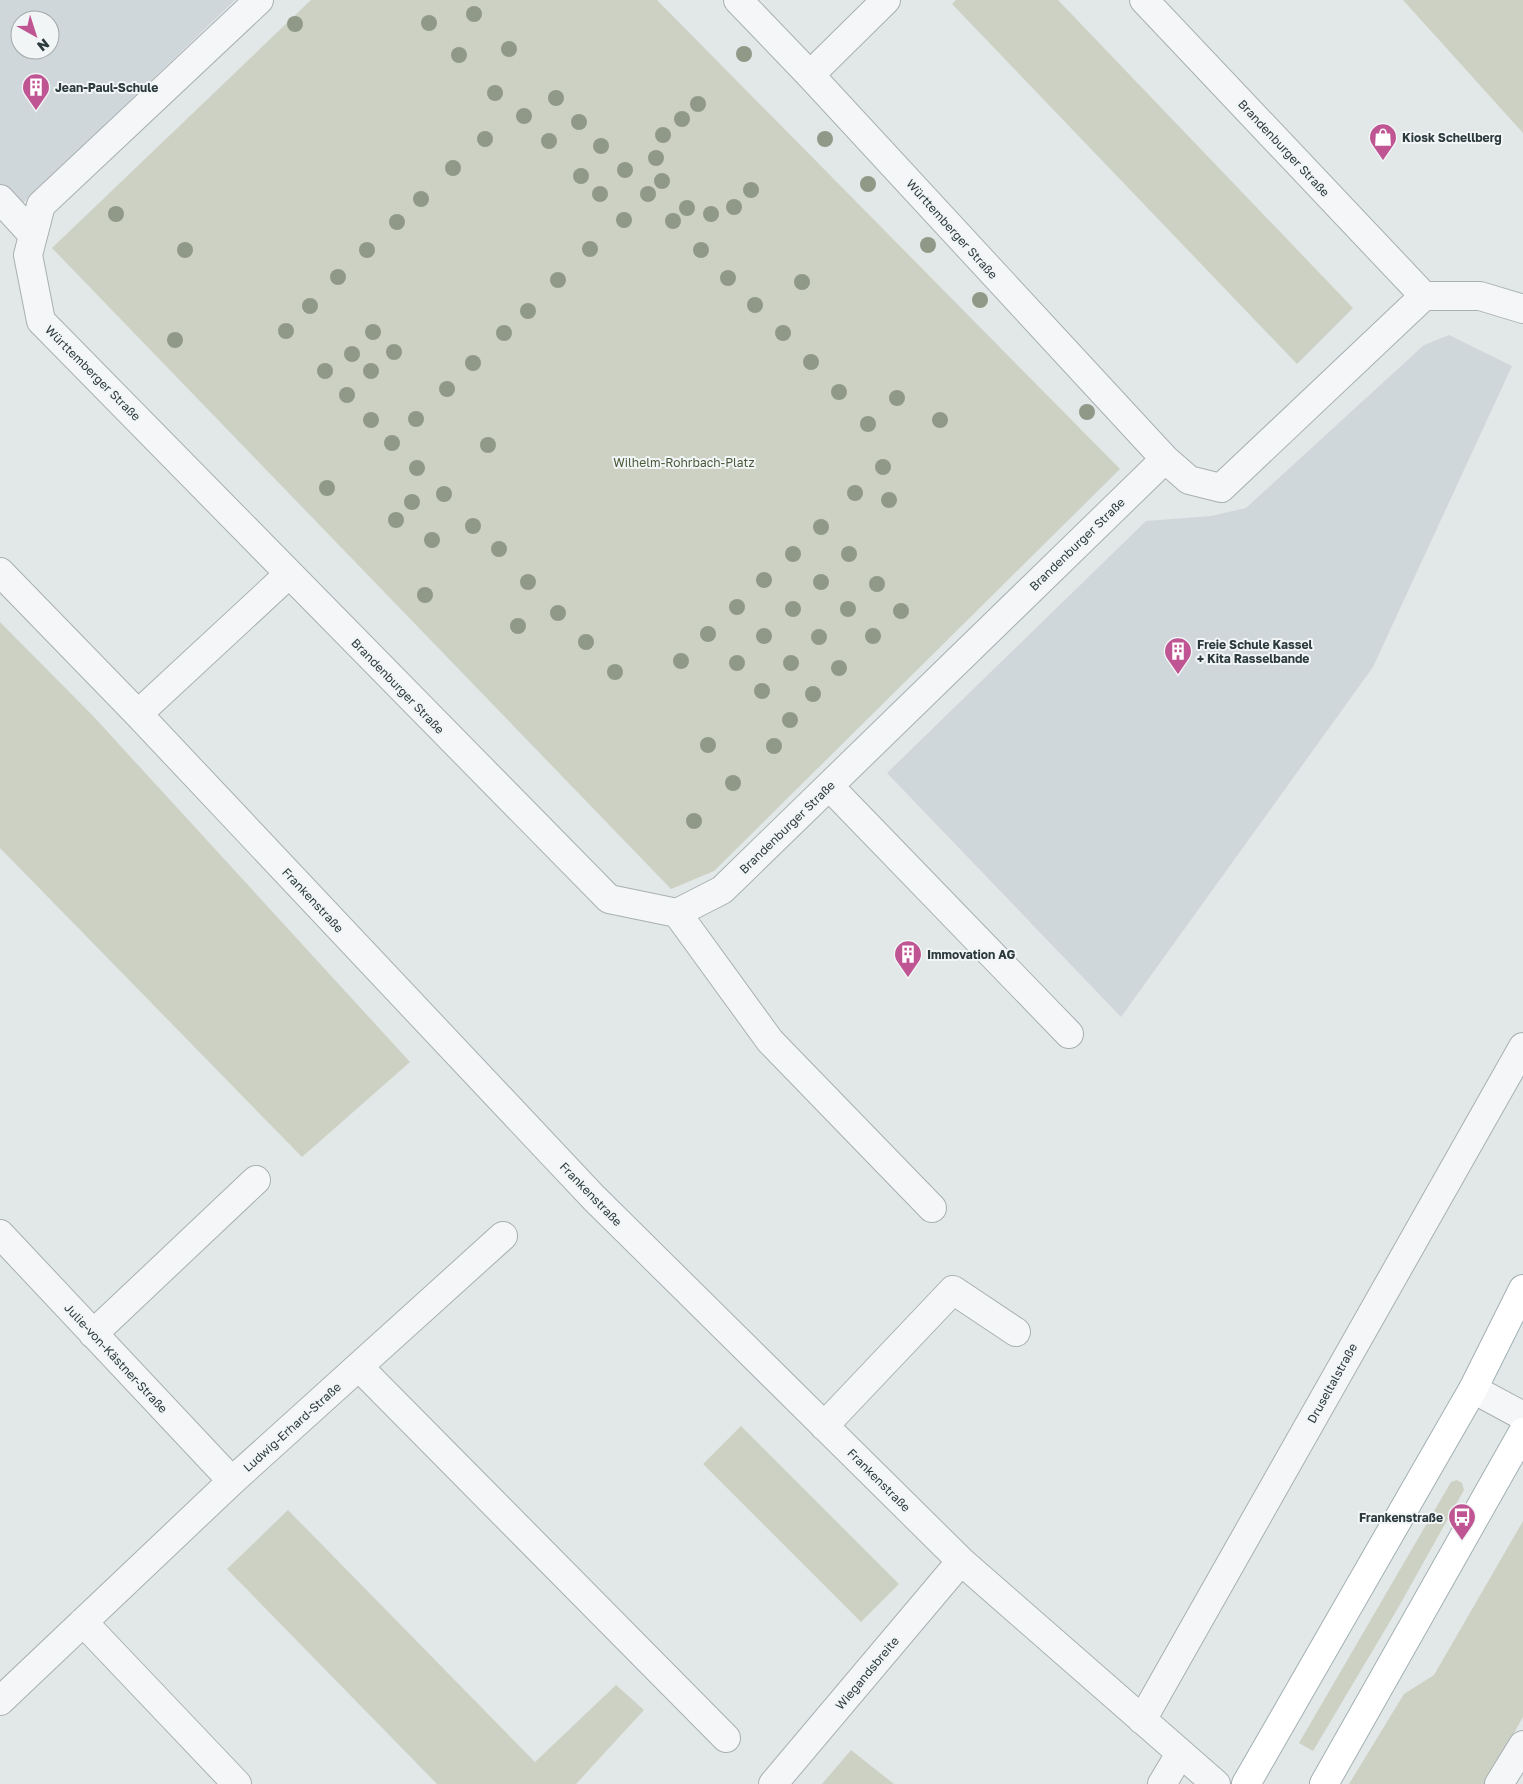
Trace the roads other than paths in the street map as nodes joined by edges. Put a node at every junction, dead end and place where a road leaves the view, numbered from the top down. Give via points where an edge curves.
1 (259, 0) edge
2 (738, 0) edge
3 (886, 0) edge
4 (1144, 0) edge
5 (810, 75) junction
6 (0, 199) edge
7 (33, 235) junction
8 (1424, 296) junction
9 (1523, 309) edge
10 (1164, 459) junction
11 (0, 572) edge
12 (289, 574) junction
13 (138, 714) junction
14 (829, 786) junction
15 (677, 913) junction
16 (1068, 1034) dead end
17 (1523, 1047) edge
18 (256, 1180) dead end
19 (932, 1208) dead end
20 (0, 1234) edge
21 (503, 1236) dead end
22 (1523, 1289) edge
23 (1016, 1332) dead end
24 (94, 1334) junction
25 (359, 1366) junction
26 (1473, 1389) junction
27 (1523, 1416) edge
28 (824, 1426) junction
29 (1523, 1432) edge
30 (232, 1481) junction
31 (961, 1561) junction
32 (83, 1622) junction
33 (0, 1701) edge
34 (1142, 1720) junction
35 (726, 1738) dead end
36 (1523, 1745) edge
37 (1180, 1754) junction
38 (237, 1784) edge
39 (773, 1784) edge
40 (1162, 1784) edge
41 (1216, 1784) edge
42 (1246, 1784) edge
43 (1324, 1784) edge
44 (1499, 1784) edge

1 - 7 street, Württemberger Straße via 41,205
2 - 5 street, Württemberger Straße
3 - 5 street
4 - 8 street, Brandenburger Straße
5 - 10 street, Württemberger Straße
6 - 7 street
7 - 12 street, Württemberger Straße via 28,255 41,321
8 - 9 street via 1480,296
8 - 10 street via 1221,488 1189,480
10 - 14 street, Brandenburger Straße
11 - 13 street, Frankenstraße
12 - 13 street
12 - 15 street, Brandenburger Straße via 610,899
13 - 28 street, Frankenstraße via 594,1198
14 - 15 street, Brandenburger Straße via 722,890
14 - 16 street
15 - 19 street via 770,1041
17 - 34 street, Druseltalstraße
18 - 24 street
20 - 24 street, Julie-von-Kästner-Straße
21 - 25 street, Ludwig-Erhard-Straße
22 - 26 main road
23 - 28 street via 953,1290
24 - 30 street, Julie-von-Kästner-Straße
25 - 30 street, Ludwig-Erhard-Straße
25 - 35 street
26 - 27 street
26 - 42 main road
28 - 31 street, Frankenstraße
29 - 43 main road
30 - 32 street, Ludwig-Erhard-Straße
31 - 34 street, Frankenstraße
31 - 39 street, Wiegandsbreite
32 - 33 street, Ludwig-Erhard-Straße
32 - 38 street
34 - 37 street, Frankenstraße
36 - 44 street
37 - 40 street
37 - 41 street, Frankenstraße

